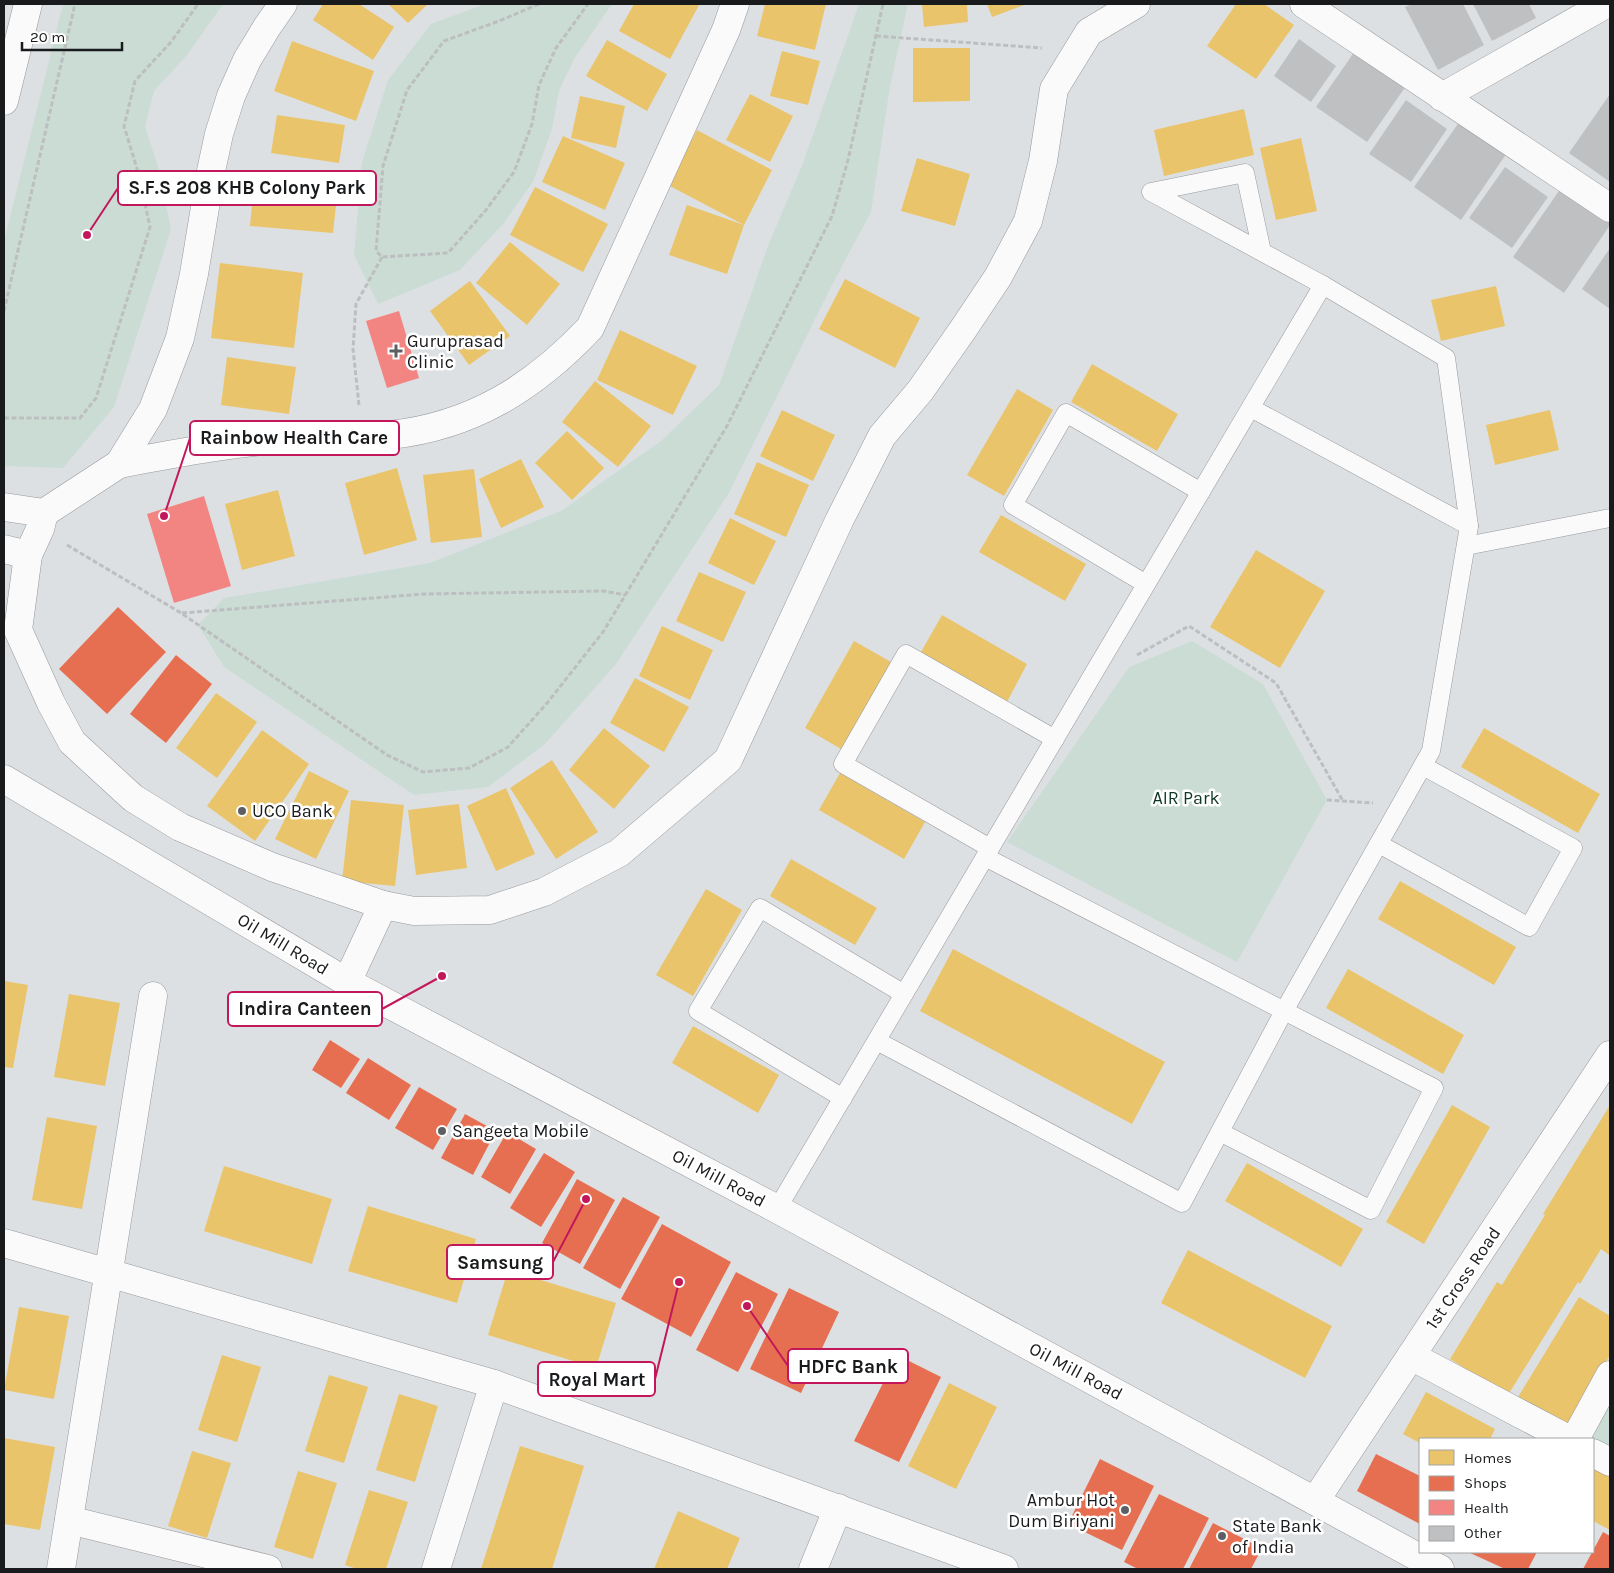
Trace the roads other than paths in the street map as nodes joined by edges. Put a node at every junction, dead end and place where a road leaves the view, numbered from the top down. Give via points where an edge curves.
1 (28, 4) edge
2 (283, 4) edge
3 (735, 4) edge
4 (1136, 4) edge
5 (1304, 4) edge
6 (1606, 4) edge
7 (1442, 97) junction
8 (4, 101) edge
9 (1610, 208) edge
10 (1262, 252) junction
11 (1323, 285) junction
12 (1251, 408) junction
13 (119, 464) junction
14 (1201, 492) junction
15 (4, 507) edge
16 (1610, 518) edge
17 (42, 521) junction
18 (1469, 526) junction
19 (1466, 546) junction
20 (16, 552) edge
21 (1146, 584) junction
22 (1055, 739) junction
23 (1423, 766) junction
24 (4, 779) edge
25 (1379, 844) junction
26 (988, 852) junction
27 (383, 905) junction
28 (347, 982) junction
29 (904, 994) junction
30 (153, 996) dead end
31 (1284, 1011) junction
32 (877, 1041) junction
33 (1607, 1068) edge
34 (843, 1098) junction
35 (1220, 1132) junction
36 (777, 1209) junction
37 (4, 1242) edge
38 (108, 1273) junction
39 (1410, 1356) junction
40 (1610, 1375) edge
41 (494, 1384) junction
42 (1566, 1438) edge
43 (1576, 1438) edge
44 (1594, 1454) edge
45 (1610, 1462) edge
46 (1315, 1501) junction
47 (838, 1508) junction
48 (69, 1520) junction
49 (61, 1569) edge
50 (268, 1569) edge
51 (436, 1569) edge
52 (813, 1569) edge
53 (1004, 1569) edge
54 (1440, 1569) edge

1 - 8 street
2 - 13 street via 247,60 231,96 211,171 180,338 153,409
3 - 13 street via 590,328 541,374 484,409 423,430 360,437 296,438 198,449
4 - 27 street via 1089,32 1054,89 1043,161 1028,221 964,328 920,391 882,436 728,760 619,853 544,892 490,910 414,911
5 - 7 street
6 - 7 street
7 - 9 street
10 - 10 lane via 1202,220 1151,192 1245,174
10 - 11 lane
11 - 12 lane
11 - 18 lane via 1446,358
12 - 14 lane
12 - 18 lane
13 - 17 street
14 - 21 lane
14 - 21 lane via 1066,413 1012,505
15 - 17 street
16 - 19 lane
17 - 20 street
18 - 19 lane
19 - 23 lane via 1431,751
20 - 27 street via 18,630 72,742 133,798 180,826 272,867
21 - 22 lane
22 - 26 lane
22 - 26 lane via 906,654 843,764
23 - 25 lane
23 - 25 lane via 1573,848 1529,928
24 - 28 street, Oil Mill Road
25 - 31 lane
26 - 29 lane
26 - 31 lane
27 - 28 street
28 - 36 street, Oil Mill Road
29 - 32 lane
29 - 34 lane via 760,908 698,1011
30 - 38 street
31 - 35 lane
31 - 35 lane via 1434,1088 1371,1210
32 - 34 lane
32 - 35 lane via 1182,1203
33 - 39 street, 1st Cross Road
34 - 36 lane
36 - 46 street, Oil Mill Road
37 - 38 street
38 - 41 street
38 - 48 street
39 - 42 street
39 - 46 street, 1st Cross Road
40 - 43 street
41 - 47 street
41 - 51 street
44 - 45 street
46 - 54 street, Oil Mill Road
47 - 52 street
47 - 53 street
48 - 49 street
48 - 50 street

